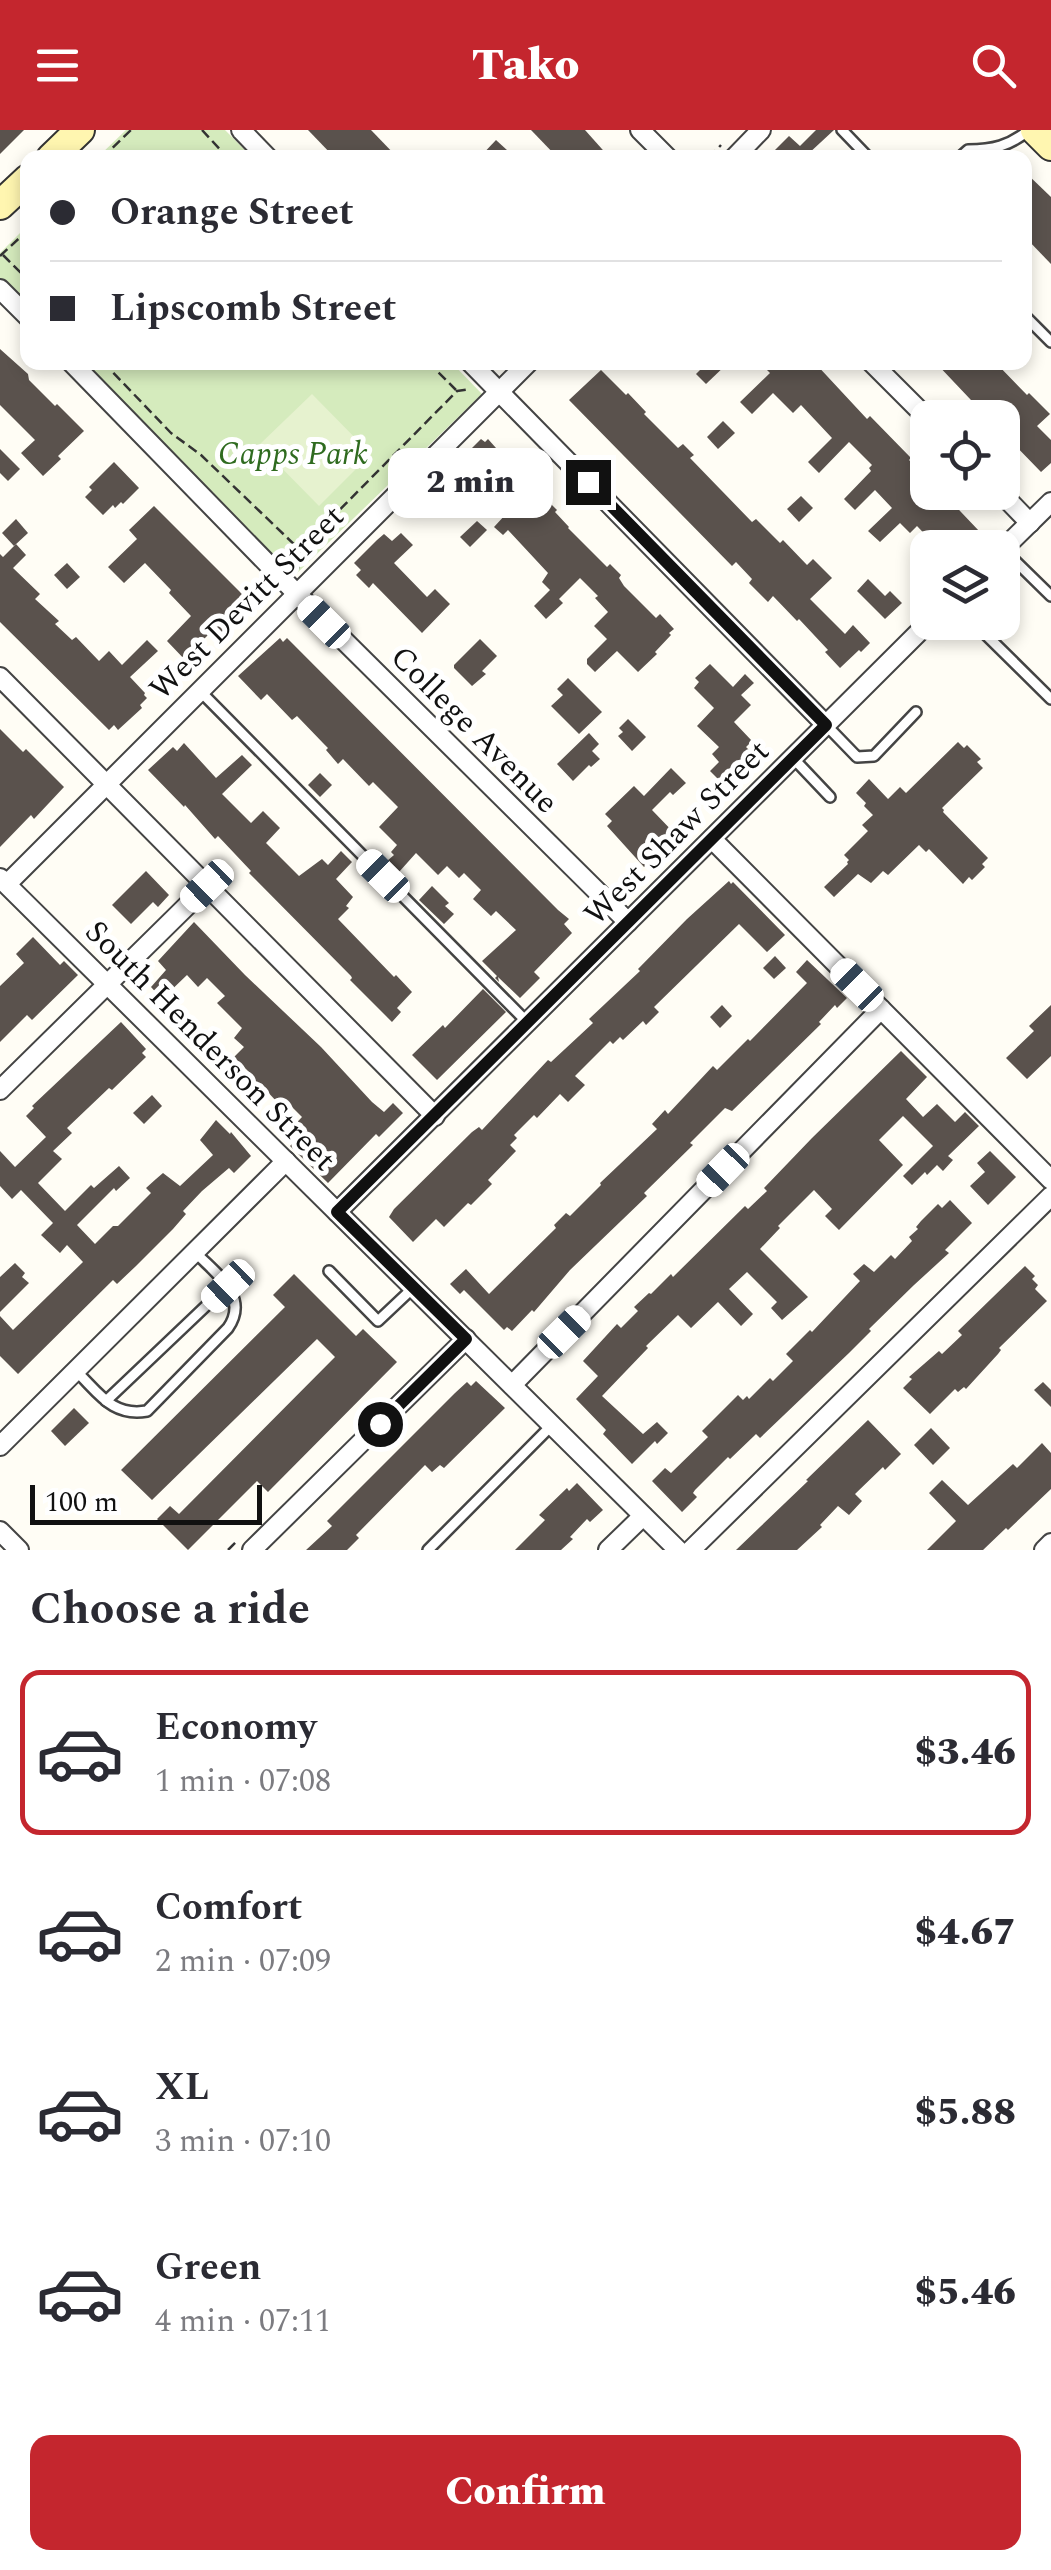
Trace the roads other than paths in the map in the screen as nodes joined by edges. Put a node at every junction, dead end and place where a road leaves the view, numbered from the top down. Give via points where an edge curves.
1 (80, 130) edge
2 (241, 130) edge
3 (640, 130) edge
4 (761, 130) edge
5 (842, 130) edge
6 (1032, 130) edge
7 (1051, 146) edge
8 (59, 150) edge
9 (260, 150) edge
10 (660, 150) edge
11 (742, 150) edge
12 (861, 150) edge
13 (989, 150) edge
14 (20, 186) edge
15 (0, 205) edge
16 (0, 289) edge
17 (20, 309) edge
18 (1032, 323) edge
19 (1051, 342) edge
20 (80, 370) edge
21 (478, 370) edge
22 (521, 370) edge
23 (879, 370) edge
24 (499, 392) junction
25 (910, 401) edge
26 (1051, 502) edge
27 (1017, 510) edge
28 (1030, 523) junction
29 (1020, 533) edge
30 (1020, 566) edge
31 (297, 594) junction
32 (1051, 596) edge
33 (911, 640) edge
34 (991, 640) edge
35 (0, 677) edge
36 (200, 690) junction
37 (1051, 700) edge
38 (916, 712) dead end
39 (826, 725) junction
40 (793, 758) junction
41 (107, 784) junction
42 (830, 796) dead end
43 (712, 838) junction
44 (3, 881) edge
45 (207, 886) junction
46 (628, 922) junction
47 (107, 984) junction
48 (881, 1009) junction
49 (528, 1023) junction
50 (0, 1090) edge
51 (434, 1116) junction
52 (286, 1162) junction
53 (1051, 1180) edge
54 (1051, 1196) edge
55 (337, 1212) junction
56 (195, 1252) junction
57 (329, 1271) dead end
58 (228, 1286) junction
59 (413, 1288) junction
60 (466, 1339) junction
61 (76, 1371) junction
62 (512, 1385) junction
63 (106, 1401) junction
64 (552, 1425) junction
65 (0, 1446) edge
66 (643, 1516) junction
67 (0, 1531) edge
68 (1051, 1544) edge
69 (18, 1550) edge
70 (252, 1550) edge
71 (428, 1550) edge
72 (608, 1550) edge
73 (678, 1550) edge
74 (691, 1550) edge
75 (1044, 1550) edge

1 - 8 main road
2 - 9 street
3 - 10 street
4 - 11 street
5 - 12 lane
6 - 7 main road
6 - 13 lane
14 - 15 main road
16 - 17 street
18 - 19 lane
20 - 31 street, College Avenue
21 - 24 street
22 - 24 street, West Devitt Street
23 - 25 street
24 - 31 street, West Devitt Street
24 - 39 street
26 - 28 street
27 - 28 street
28 - 29 street
30 - 32 lane
31 - 36 street, West Devitt Street
31 - 46 street, College Avenue
33 - 39 street, West Shaw Street
34 - 37 lane
35 - 41 street
36 - 41 street, West Devitt Street
36 - 49 lane
38 - 39 lane via 874,756 864,758
39 - 40 street, West Shaw Street
40 - 42 lane
40 - 43 street, West Shaw Street
41 - 44 street, West Devitt Street
41 - 45 street
43 - 46 street, West Shaw Street
43 - 48 street
44 - 47 street, South Henderson Street
45 - 47 street
45 - 51 street
46 - 49 street, West Shaw Street
47 - 50 street
47 - 52 street, South Henderson Street
48 - 53 street
48 - 62 street
49 - 51 street, West Shaw Street
51 - 55 street, West Shaw Street
52 - 55 street, South Henderson Street
52 - 56 street
54 - 74 street
55 - 59 street, South Henderson Street
56 - 58 lane
56 - 61 street
57 - 59 lane via 378,1321
58 - 63 lane
58 - 63 lane via 236,1316 148,1411 132,1414
59 - 60 street, South Henderson Street
60 - 62 street, South Henderson Street
60 - 70 street
61 - 63 lane
61 - 65 street
62 - 64 street, South Henderson Street
64 - 66 street, South Henderson Street
64 - 71 lane
66 - 72 street
66 - 73 street, South Henderson Street
67 - 69 street
68 - 75 street

